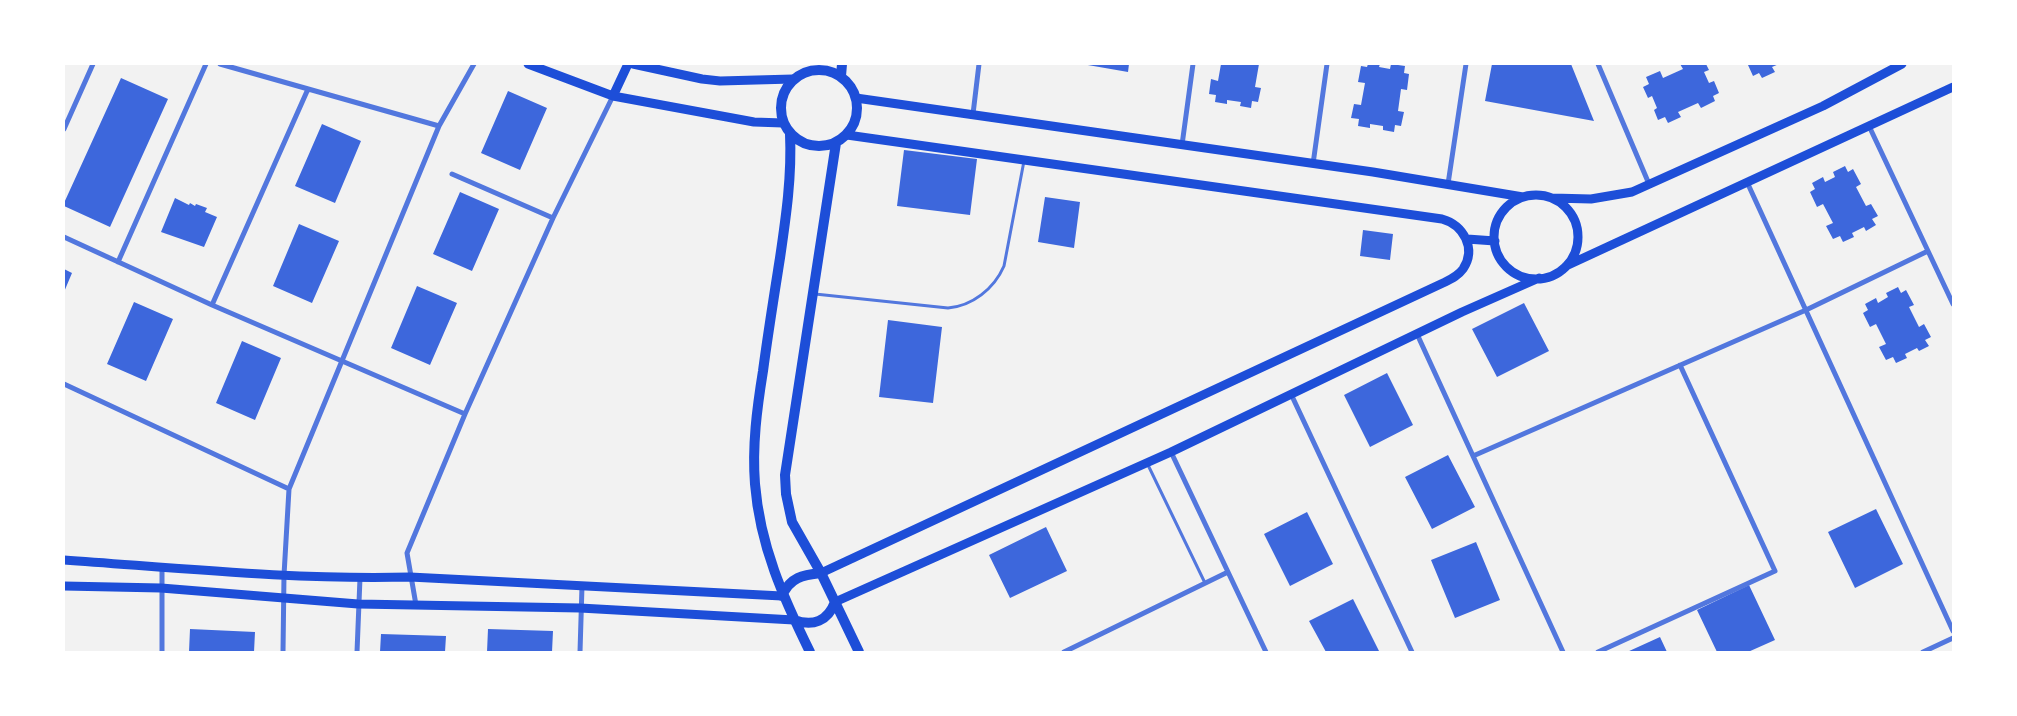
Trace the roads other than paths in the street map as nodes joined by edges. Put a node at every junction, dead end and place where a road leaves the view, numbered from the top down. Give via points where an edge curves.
1 (93, 64) edge
2 (206, 64) edge
3 (220, 64) edge
4 (474, 64) edge
5 (528, 64) edge
6 (628, 64) edge
7 (633, 64) edge
8 (842, 64) edge
9 (979, 64) edge
10 (1193, 64) edge
11 (1327, 64) edge
12 (1466, 64) edge
13 (1598, 64) edge
14 (1902, 64) edge
15 (804, 68) edge
16 (841, 76) junction
17 (793, 79) junction
18 (1953, 88) edge
19 (308, 89) junction
20 (613, 96) junction
21 (856, 98) junction
22 (972, 114) junction
23 (783, 123) junction
24 (438, 126) junction
25 (1869, 126) junction
26 (64, 129) edge
27 (790, 134) junction
28 (846, 135) junction
29 (836, 143) junction
30 (1182, 145) junction
31 (1024, 160) junction
32 (1313, 164) junction
33 (452, 174) dead end
34 (1747, 181) junction
35 (1448, 184) junction
36 (1649, 184) junction
37 (1523, 197) junction
38 (1552, 198) junction
39 (553, 218) junction
40 (64, 237) edge
41 (1466, 239) junction
42 (1495, 241) junction
43 (1928, 251) junction
44 (118, 262) junction
45 (1566, 266) junction
46 (1539, 278) junction
47 (812, 294) junction
48 (1953, 304) edge
49 (212, 305) junction
50 (1806, 310) junction
51 (1417, 334) junction
52 (341, 361) junction
53 (1680, 365) junction
54 (64, 384) edge
55 (1291, 394) junction
56 (465, 414) junction
57 (1171, 452) junction
58 (1473, 456) junction
59 (1147, 463) junction
60 (289, 489) junction
61 (64, 560) edge
62 (162, 567) junction
63 (1228, 572) junction
64 (822, 573) junction
65 (284, 575) junction
66 (410, 577) junction
67 (360, 578) junction
68 (1205, 584) junction
69 (64, 586) edge
70 (582, 586) junction
71 (161, 588) junction
72 (782, 596) junction
73 (283, 598) junction
74 (835, 602) junction
75 (358, 604) junction
76 (416, 605) junction
77 (580, 608) junction
78 (794, 620) junction
79 (1953, 631) edge
80 (1953, 638) edge
81 (162, 652) edge
82 (283, 652) edge
83 (357, 652) edge
84 (580, 652) edge
85 (810, 652) edge
86 (858, 652) edge
87 (1064, 652) edge
88 (1266, 652) edge
89 (1412, 652) edge
90 (1563, 652) edge
91 (1598, 652) edge
92 (1923, 652) edge

1 - 26 street
2 - 44 street
3 - 19 street
4 - 24 street
5 - 20 main road
6 - 20 main road
7 - 17 main road via 720,81
8 - 16 highway
9 - 22 street
10 - 30 street
11 - 32 street
12 - 35 street
13 - 36 street
14 - 36 main road via 1823,106
15 - 16 highway
15 - 17 highway
16 - 21 highway
17 - 23 highway via 781,99
18 - 25 main road
19 - 24 street
19 - 49 street
20 - 23 main road via 754,122
20 - 39 street
21 - 22 main road
21 - 28 highway via 854,124
22 - 30 main road
23 - 27 highway
24 - 52 street
25 - 34 main road
25 - 43 street
27 - 29 highway via 811,146
27 - 72 highway via 788,202 757,410 754,460 760,522
28 - 29 highway
28 - 31 main road
29 - 47 highway
30 - 32 main road
31 - 41 main road via 1442,219 1457,226
31 - 47 lane via 1004,266 998,277 975,300 948,308
32 - 35 main road
33 - 39 street
34 - 45 main road
34 - 50 street
35 - 37 main road
36 - 38 main road via 1612,196 1572,200
37 - 38 main road
37 - 42 main road via 1506,207 1500,215
38 - 45 main road via 1568,210 1577,229 1576,248
39 - 56 street
40 - 44 street
41 - 42 main road
41 - 64 main road via 1467,262 1457,275 1444,283
42 - 46 main road via 1498,254 1511,270
43 - 48 street
43 - 50 street
44 - 49 street
45 - 46 main road
46 - 51 main road
47 - 64 highway via 785,475 792,522
49 - 52 street
50 - 53 street
50 - 79 street
51 - 55 main road
51 - 58 street
52 - 56 street
52 - 60 street
53 - 58 street
53 - 91 street via 1775,571
54 - 60 street
55 - 57 main road
55 - 89 street
56 - 66 street via 406,553
57 - 59 main road
57 - 63 street
58 - 90 street
59 - 68 lane
59 - 74 main road
60 - 65 street
61 - 62 main road
62 - 65 main road
62 - 71 street
63 - 68 street
63 - 88 street
64 - 72 highway via 799,576 791,581
64 - 74 highway
65 - 67 main road
65 - 73 street
66 - 67 main road
66 - 70 main road
66 - 76 street
67 - 75 street
68 - 87 street
69 - 71 main road
70 - 72 main road
70 - 77 street
71 - 73 main road
71 - 81 street
72 - 78 highway
73 - 75 main road
73 - 82 street
74 - 78 highway via 827,617 819,622
74 - 86 highway
75 - 76 main road
75 - 83 street
76 - 77 main road
77 - 78 main road
77 - 84 street
78 - 85 highway
80 - 92 street

